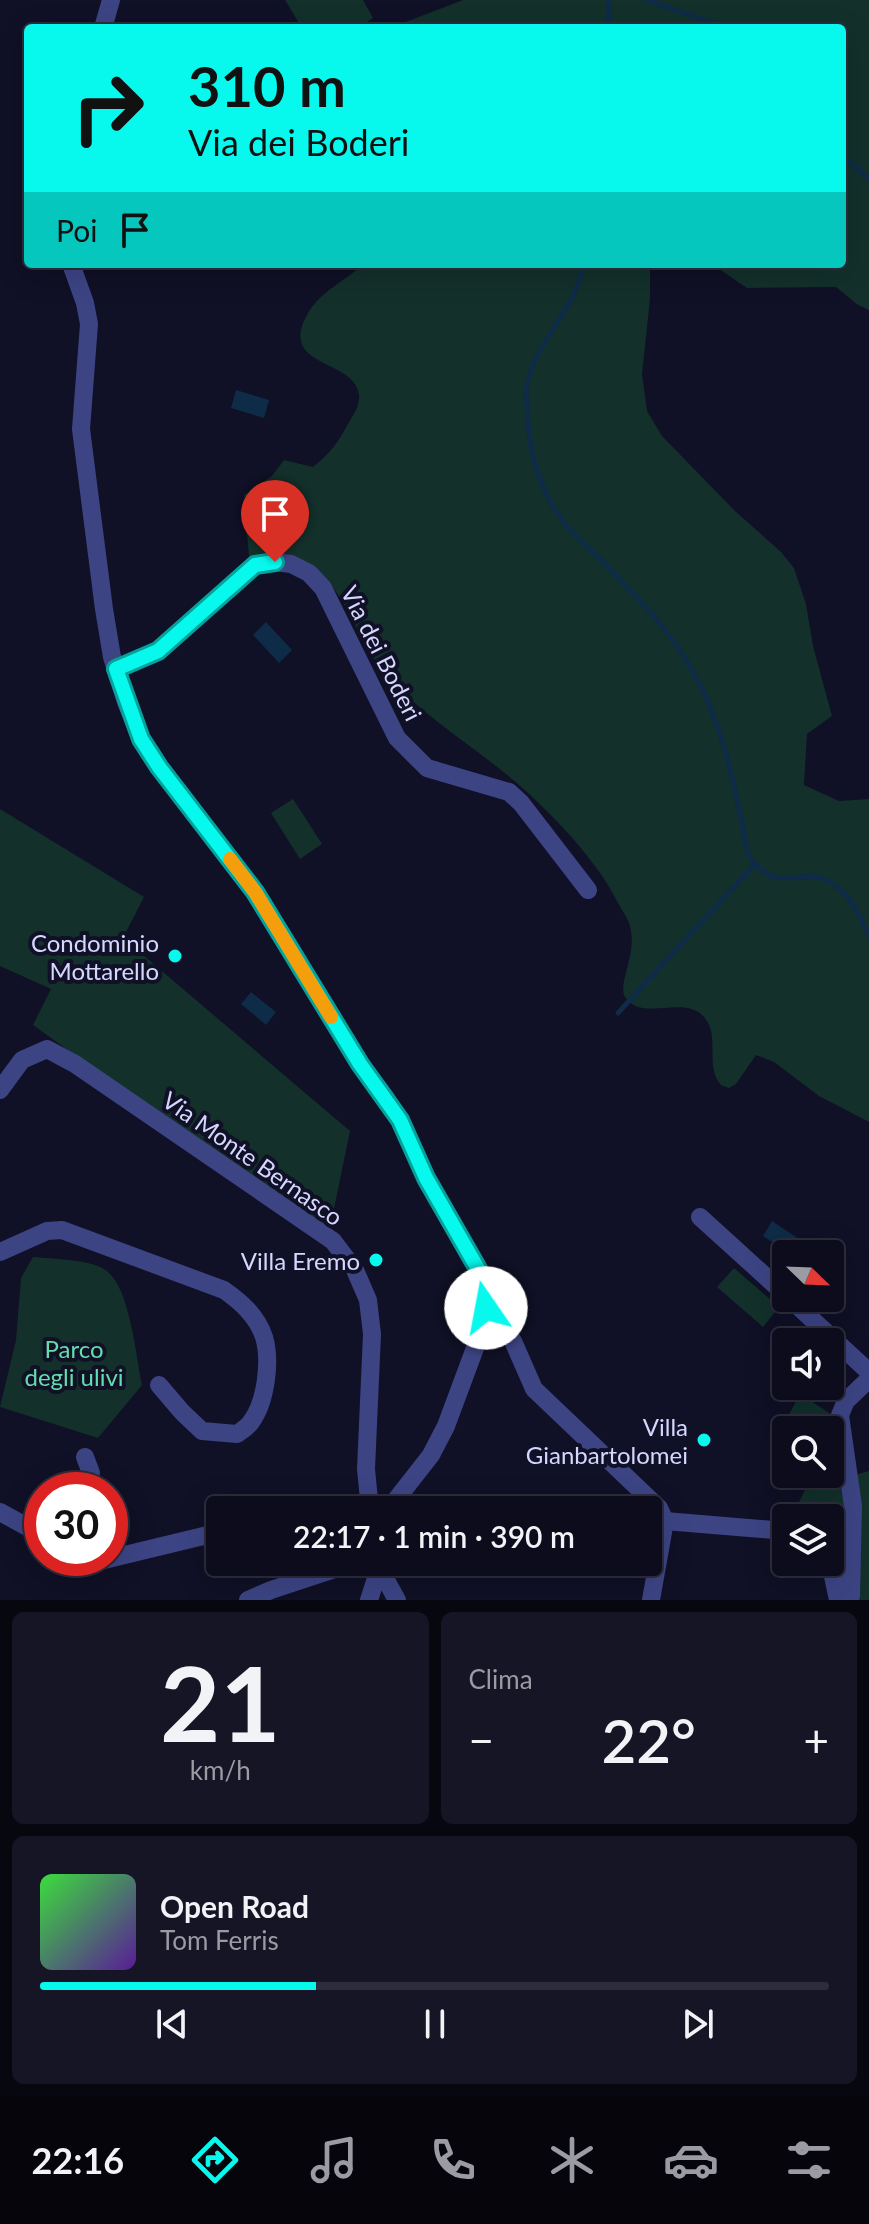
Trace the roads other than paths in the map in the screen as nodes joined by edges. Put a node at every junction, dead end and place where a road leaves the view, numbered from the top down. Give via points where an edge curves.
1 (111, 0) edge
2 (104, 24) edge
3 (72, 268) edge
4 (116, 669) junction
5 (588, 890) dead end
6 (0, 1090) edge
7 (700, 1217) dead end
8 (0, 1252) edge
9 (772, 1282) edge
10 (805, 1312) edge
11 (513, 1341) dead end
12 (869, 1372) edge
13 (869, 1379) edge
14 (159, 1385) dead end
15 (85, 1457) dead end
16 (91, 1472) edge
17 (369, 1496) edge
18 (399, 1496) edge
19 (0, 1512) edge
20 (665, 1521) junction
21 (24, 1525) edge
22 (772, 1530) edge
23 (206, 1535) edge
24 (128, 1554) edge
25 (314, 1576) edge
26 (375, 1576) edge
27 (384, 1576) edge
28 (833, 1576) edge
29 (248, 1600) edge
30 (369, 1600) edge
31 (397, 1600) edge
32 (651, 1600) edge
33 (838, 1600) edge
34 (849, 1600) edge

1 - 2 street
3 - 4 street via 89,324 81,429
4 - 5 street, Via dei Boderi via 158,651 255,565 291,564 309,573 328,597 397,738 427,768 509,792
4 - 18 street via 141,739 255,892 400,1120 478,1269 486,1308 479,1340 446,1426
6 - 17 street, Via Monte Bernasco via 22,1060 47,1049 84,1069 333,1241 355,1270 368,1300
7 - 9 street
8 - 14 street via 47,1231 62,1230 224,1290 245,1305 264,1338 267,1365 261,1402 251,1423 237,1434 202,1431
10 - 12 street
11 - 20 street via 534,1389 659,1508
13 - 34 street via 846,1401 840,1415 853,1506
15 - 16 street
19 - 21 street
20 - 22 street
20 - 32 street
23 - 24 street
25 - 29 street
26 - 30 street
27 - 31 street
28 - 33 street

